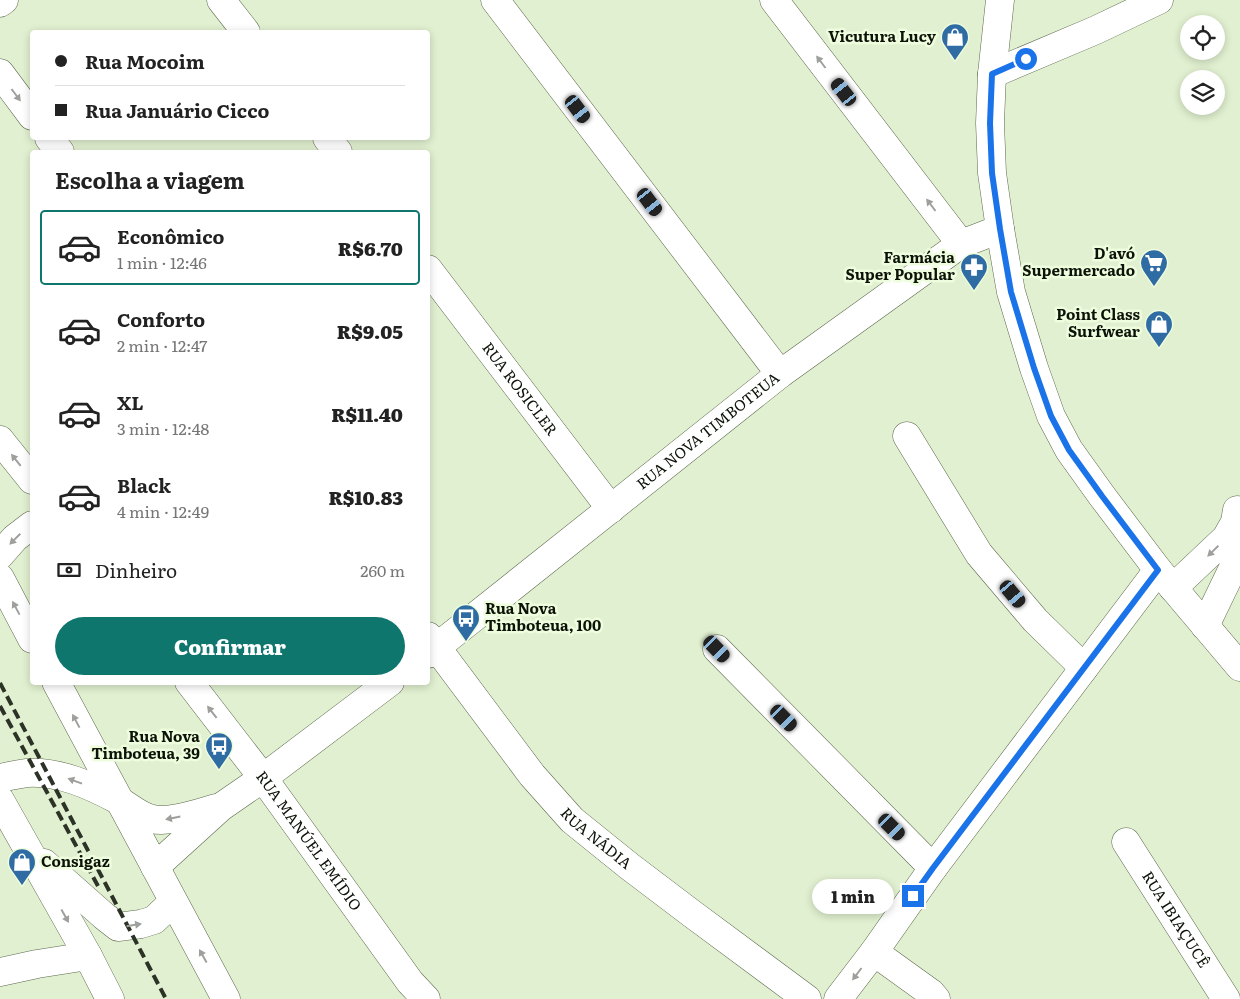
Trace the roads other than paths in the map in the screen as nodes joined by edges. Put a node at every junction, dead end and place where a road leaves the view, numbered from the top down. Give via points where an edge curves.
1 (4, 0) edge
2 (221, 0) edge
3 (496, 0) edge
4 (774, 0) edge
5 (1000, 0) edge
6 (1160, 0) edge
7 (0, 3) edge
8 (244, 30) edge
9 (0, 74) edge
10 (992, 74) junction
11 (30, 113) edge
12 (51, 140) edge
13 (329, 140) edge
14 (58, 150) edge
15 (336, 150) edge
16 (1000, 229) junction
17 (961, 244) junction
18 (430, 272) edge
19 (780, 374) junction
20 (907, 436) dead end
21 (0, 440) edge
22 (30, 478) edge
23 (611, 509) junction
24 (1237, 510) dead end
25 (30, 527) edge
26 (1240, 550) edge
27 (0, 556) edge
28 (0, 578) edge
29 (1166, 579) junction
30 (1205, 626) junction
31 (30, 635) edge
32 (431, 646) edge
33 (717, 649) dead end
34 (1084, 668) junction
35 (1240, 668) edge
36 (58, 685) edge
37 (191, 685) edge
38 (386, 685) edge
39 (0, 778) edge
40 (263, 778) junction
41 (0, 800) edge
42 (119, 801) junction
43 (221, 807) junction
44 (14, 832) edge
45 (1126, 842) dead end
46 (155, 867) junction
47 (933, 868) junction
48 (173, 902) junction
49 (874, 952) junction
50 (88, 956) junction
51 (0, 972) edge
52 (110, 999) edge
53 (226, 999) edge
54 (426, 999) edge
55 (807, 999) edge
56 (838, 999) edge
57 (936, 999) edge
58 (1226, 999) edge

1 - 7 street
2 - 8 street
3 - 19 street
17 -> 4 street
5 - 10 street
6 - 10 street
9 -> 11 street
10 - 16 street via 992,165
12 - 14 street
13 - 15 street
16 - 17 street, RUA NOVA TIMBOTEUA
16 - 29 street via 1011,292 1051,416 1069,450
17 - 19 street, RUA NOVA TIMBOTEUA
18 - 23 street, RUA ROSICLER
19 - 23 street, RUA NOVA TIMBOTEUA
20 - 34 street via 979,554 1035,620
22 -> 21 street
23 - 32 street, RUA NOVA TIMBOTEUA
24 -> 29 street via 1235,522 1226,538
25 -> 27 street
26 - 30 street
31 -> 28 street
29 - 30 street
29 - 34 street
30 - 35 street
32 - 55 street, RUA NÁDIA via 532,775 572,820
33 - 47 street
34 - 47 street
42 -> 36 street
40 -> 37 street, RUA MANÚEL EMÍDIO
38 - 40 street
42 -> 39 street via 86,785 54,775 27,773
40 - 43 street
40 - 54 street, RUA MANÚEL EMÍDIO via 410,982
41 - 44 street
43 -> 42 street via 161,820 141,815
42 - 46 street
43 - 46 street
44 -> 48 street via 118,927 154,920
44 -> 50 street
45 - 58 street, RUA IBIAÇUCÊ
46 - 48 street
47 - 49 street
53 -> 48 street
49 -> 56 street
49 - 57 street
50 - 51 street
50 - 52 street

